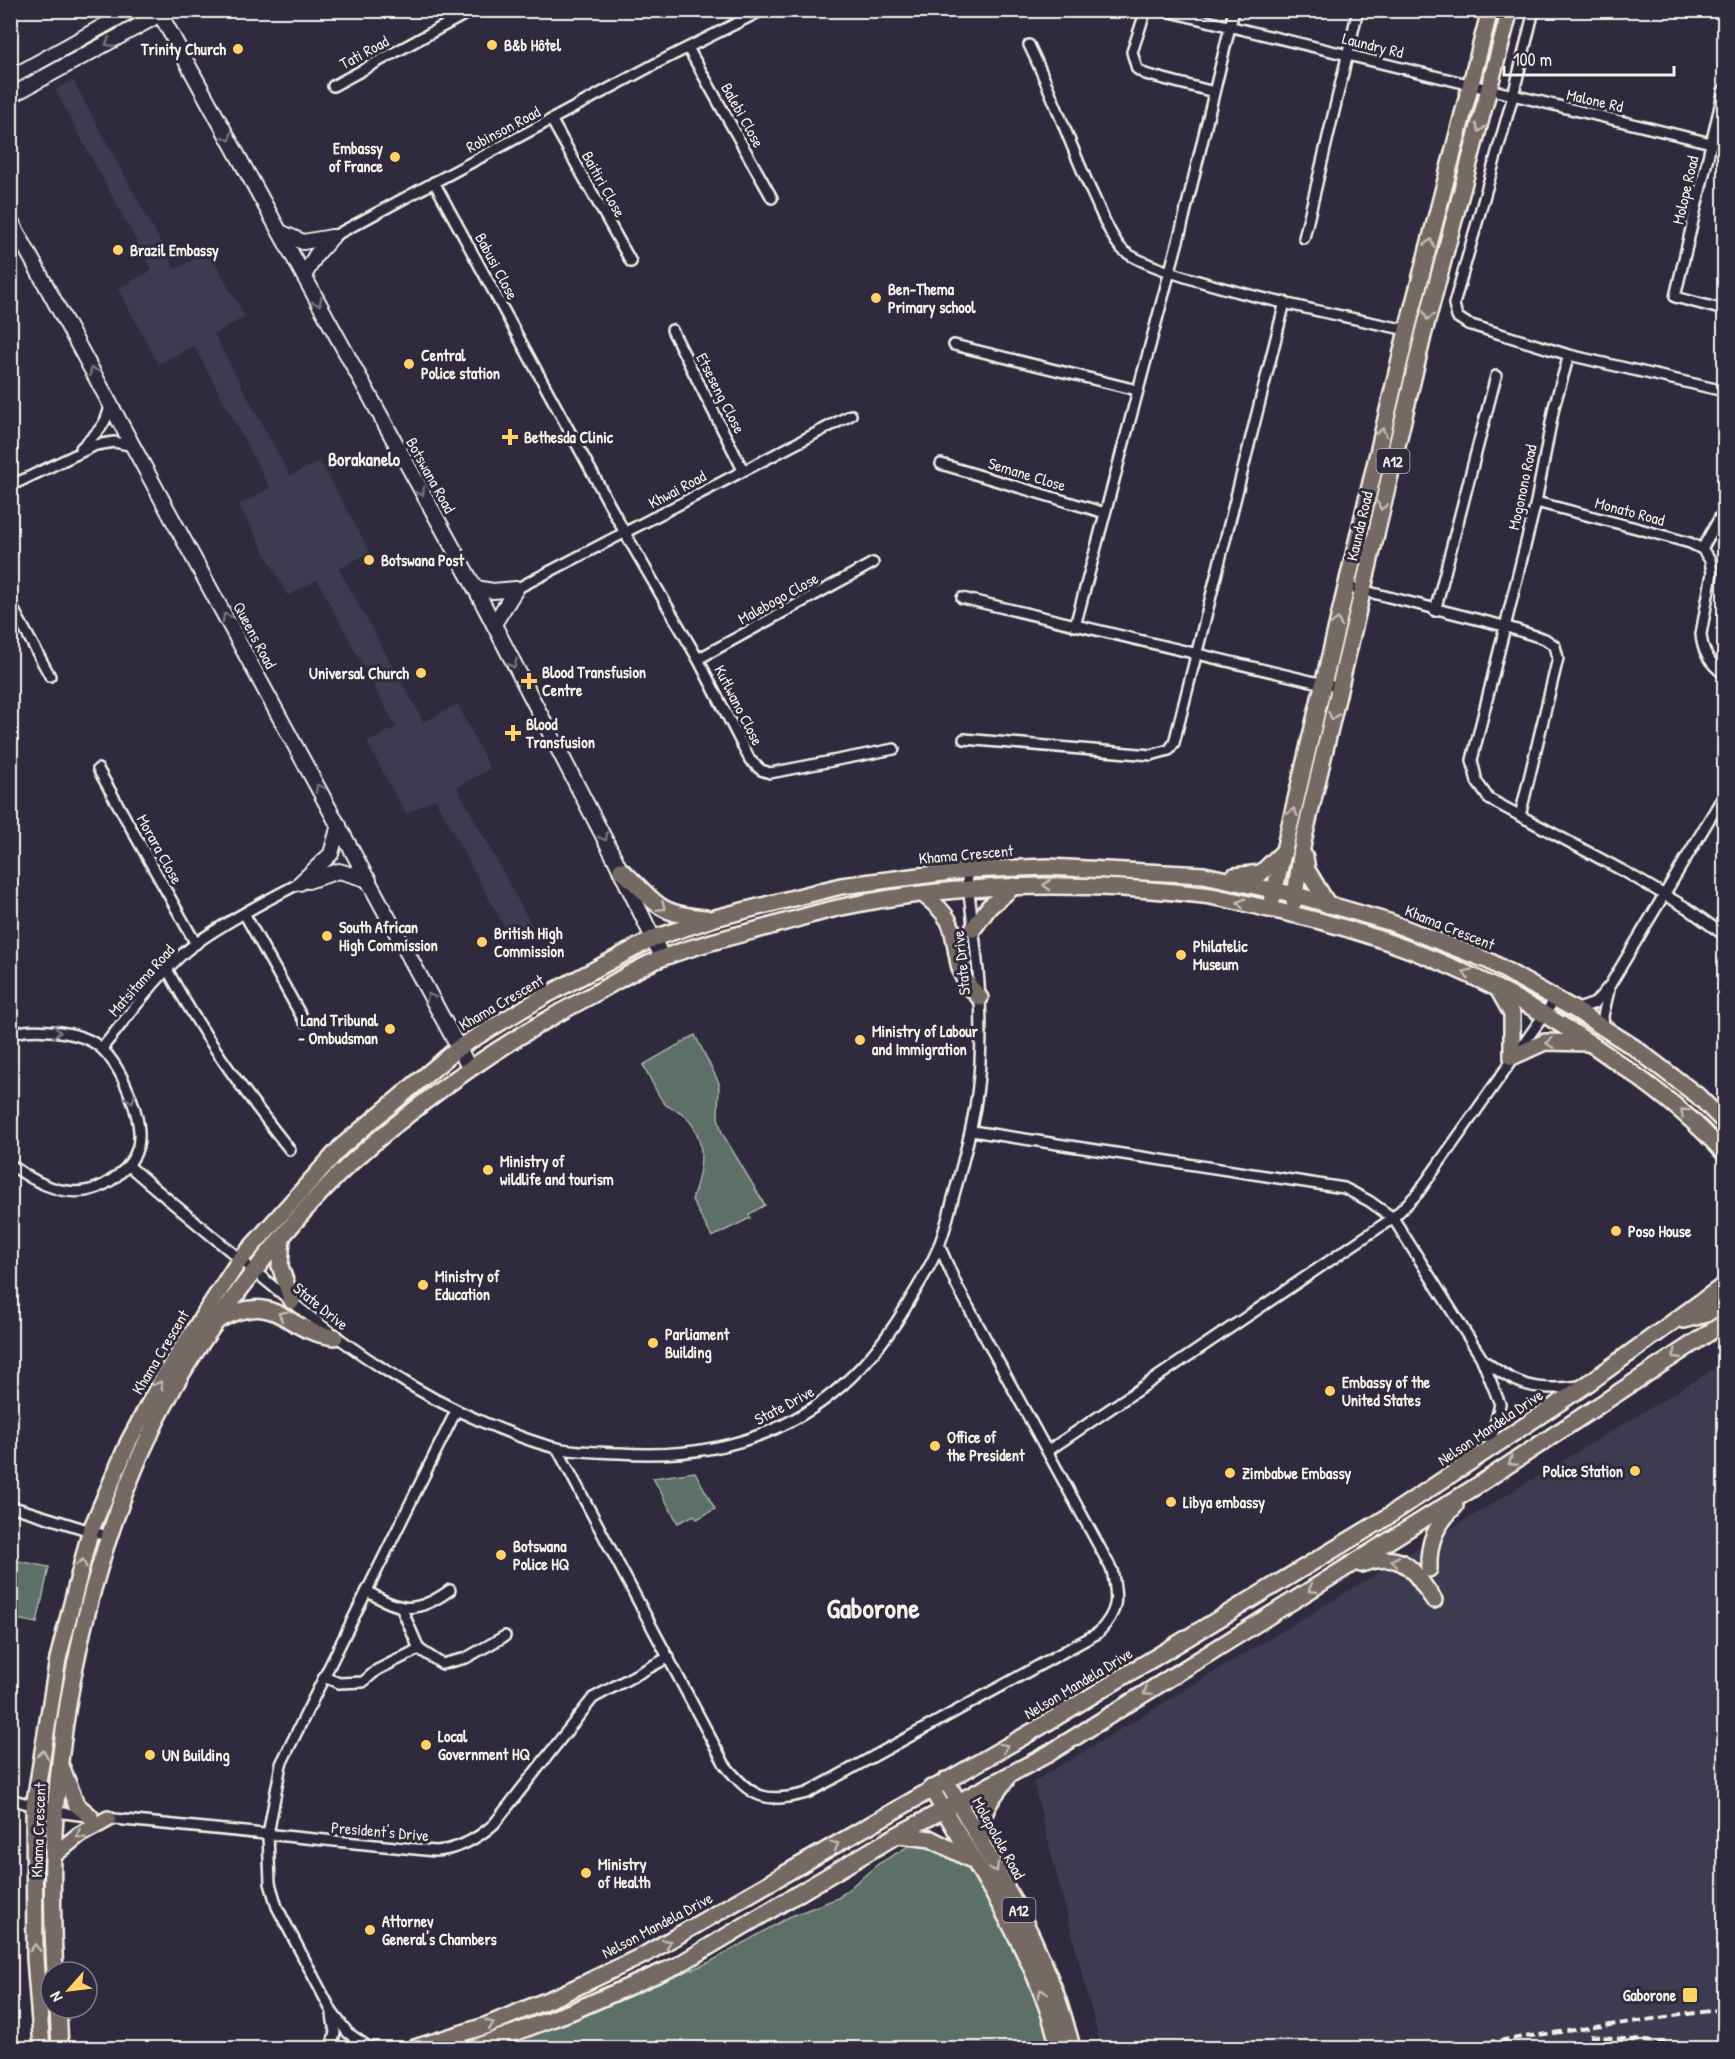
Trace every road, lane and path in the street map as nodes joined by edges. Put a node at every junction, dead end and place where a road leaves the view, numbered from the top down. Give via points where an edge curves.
1 (132, 10) edge
2 (473, 10) edge
3 (763, 10) edge
4 (1146, 10) edge
5 (1162, 10) edge
6 (1234, 10) edge
7 (1358, 10) edge
8 (1490, 10) edge
9 (1510, 10) edge
10 (1534, 10) edge
11 (162, 12) edge
12 (1230, 27) junction
13 (1029, 45) dead end
14 (688, 48) junction
15 (1348, 54) junction
16 (10, 78) edge
17 (333, 86) dead end
18 (1472, 86) junction
19 (1490, 89) junction
20 (1725, 89) edge
21 (1214, 92) junction
22 (10, 96) edge
23 (1513, 96) junction
24 (552, 121) junction
25 (1711, 143) junction
26 (434, 182) junction
27 (772, 198) dead end
28 (10, 219) edge
29 (280, 232) junction
30 (332, 237) junction
31 (1304, 238) dead end
32 (630, 262) dead end
33 (1169, 272) junction
34 (304, 276) junction
35 (1285, 302) junction
36 (1725, 310) edge
37 (672, 330) dead end
38 (1407, 330) junction
39 (954, 345) dead end
40 (1569, 354) junction
41 (1496, 376) dead end
42 (1137, 390) junction
43 (1725, 391) edge
44 (110, 402) junction
45 (850, 415) dead end
46 (134, 446) junction
47 (77, 452) junction
48 (941, 464) dead end
49 (743, 470) junction
50 (10, 486) edge
51 (1536, 502) junction
52 (1725, 510) edge
53 (1105, 513) junction
54 (625, 533) junction
55 (1702, 549) junction
56 (873, 563) dead end
57 (1345, 586) junction
58 (475, 588) junction
59 (516, 588) junction
60 (1362, 591) junction
61 (962, 598) dead end
62 (10, 603) edge
63 (1435, 611) junction
64 (494, 624) junction
65 (1075, 626) junction
66 (1504, 626) junction
67 (1196, 654) junction
68 (698, 659) junction
69 (1725, 674) edge
70 (50, 676) dead end
71 (1323, 683) junction
72 (1340, 688) junction
73 (964, 739) dead end
74 (894, 749) dead end
75 (98, 769) dead end
76 (1725, 795) edge
77 (1520, 816) junction
78 (339, 825) junction
79 (1303, 842) junction
80 (1285, 850) junction
81 (621, 870) junction
82 (966, 870) junction
83 (1204, 876) junction
84 (369, 880) junction
85 (300, 883) junction
86 (1014, 886) junction
87 (969, 890) junction
88 (1275, 891) junction
89 (924, 895) junction
90 (1296, 895) junction
91 (1666, 896) junction
92 (1328, 906) junction
93 (1270, 910) junction
94 (1291, 914) junction
95 (245, 915) junction
96 (715, 918) junction
97 (973, 929) junction
98 (1725, 934) edge
99 (654, 939) junction
100 (196, 944) junction
101 (662, 957) junction
102 (167, 969) junction
103 (1610, 985) junction
104 (1496, 986) junction
105 (980, 998) junction
106 (1556, 998) junction
107 (1575, 1010) junction
108 (1546, 1014) junction
109 (304, 1021) dead end
110 (1604, 1028) junction
111 (10, 1034) edge
112 (1593, 1044) junction
113 (102, 1048) junction
114 (458, 1048) junction
115 (1512, 1057) junction
116 (469, 1067) junction
117 (1725, 1122) edge
118 (972, 1131) junction
119 (290, 1150) dead end
120 (1725, 1153) edge
121 (10, 1164) edge
122 (129, 1166) junction
123 (1393, 1218) junction
124 (282, 1237) junction
125 (939, 1245) junction
126 (239, 1261) junction
127 (254, 1272) junction
128 (1725, 1285) edge
129 (291, 1301) junction
130 (1725, 1303) edge
131 (215, 1321) junction
132 (1676, 1322) junction
133 (1725, 1323) edge
134 (335, 1337) junction
135 (1480, 1357) junction
136 (1586, 1385) junction
137 (456, 1411) junction
138 (557, 1448) junction
139 (1489, 1448) junction
140 (1049, 1450) junction
141 (1475, 1487) junction
142 (10, 1506) edge
143 (90, 1532) junction
144 (110, 1537) junction
145 (1429, 1569) dead end
146 (1335, 1575) junction
147 (450, 1590) dead end
148 (367, 1591) junction
149 (1434, 1600) dead end
150 (401, 1607) junction
151 (506, 1636) dead end
152 (418, 1649) junction
153 (669, 1657) junction
154 (324, 1677) junction
155 (60, 1762) junction
156 (1010, 1775) junction
157 (946, 1780) junction
158 (931, 1788) junction
159 (10, 1799) edge
160 (958, 1801) junction
161 (34, 1807) junction
162 (944, 1810) junction
163 (56, 1812) junction
164 (90, 1816) junction
165 (108, 1819) junction
166 (268, 1835) junction
167 (897, 1835) junction
168 (984, 1848) junction
169 (54, 1855) junction
170 (973, 1861) junction
171 (55, 1960) edge
172 (332, 2012) junction
173 (59, 2020) edge
174 (1060, 2026) junction
175 (42, 2049) edge
176 (60, 2049) edge
177 (331, 2049) edge
178 (370, 2049) edge
179 (414, 2049) edge
180 (473, 2049) edge
181 (1059, 2049) edge
182 (1072, 2049) edge

1 - 16 main road
2 - 17 street, Tati Road
3 - 14 street, Robinson Road
4 - 21 street via 1132,52 1137,69
5 - 12 street, Laundry Rd
6 - 12 street
7 - 15 street
8 - 18 main road, Kaunda Road / A12
9 - 19 main road, Kaunda Road / A12
10 - 23 street
11 -> 22 main road
11 -> 29 main road, Botswana Road
12 - 15 street, Laundry Rd
12 - 21 street
13 - 33 street via 1112,235 1130,256
14 - 24 street, Robinson Road
14 - 27 street, Balebi Close
15 - 18 street, Laundry Rd
15 - 31 street
18 - 19 street, Malone Rd
38 -> 18 main road, Kaunda Road / A12
19 - 23 street, Malone Rd
19 -> 60 main road, Kaunda Road / A12 via 1423,336
20 - 25 street, Molope Road
21 - 33 street
23 - 25 street, Malone Rd
23 - 40 street via 1454,310 1468,324
24 - 26 street, Robinson Road
24 - 32 street, Baitiri Close
25 - 36 street, Molope Road via 1675,297
26 - 30 street, Robinson Road
26 - 54 street, Babusi Close
44 -> 28 main road, Queens Road
29 - 30 main road via 303,242
29 - 34 main road, Botswana Road
30 - 34 main road
33 - 35 street
33 - 42 street
34 -> 58 main road, Botswana Road
35 - 38 street
35 - 67 street
37 - 49 street, Etseseng Close
57 -> 38 main road, Kaunda Road / A12
39 - 42 street
40 - 43 street
40 - 51 street, Mogonono Road via 1554,407
41 - 63 street
42 - 53 street
44 - 46 main road, Queens Road
44 - 47 street via 101,430
45 - 49 street, Khwai Road
46 - 47 street via 105,442
78 -> 46 main road, Queens Road
47 - 50 street
48 - 53 street, Semane Close
49 - 54 street, Khwai Road
51 - 55 street, Monato Road
51 - 66 street, Mogonono Road
52 - 55 street
53 - 65 street
54 - 59 street, Khwai Road
54 - 68 street, Kutlwano Close
55 - 69 street via 1710,560 1712,573 1702,644 1711,662
56 - 68 street, Malebogo Close
57 - 60 street
71 -> 57 main road, Kaunda Road / A12
58 - 59 main road
58 - 64 main road, Botswana Road
59 - 64 main road
60 - 63 street
60 - 72 main road, Kaunda Road / A12
61 - 65 street
62 - 70 street
63 - 66 street
64 -> 81 main road, Botswana Road
65 - 67 street
66 - 77 street, Mogonono Road via 1472,766 1489,799
66 - 77 street via 1545,639 1558,652
67 - 71 street
67 - 73 street via 1174,743 1161,754
68 - 74 street, Kutlwano Close via 750,760 761,770 784,771
71 - 72 street
80 -> 71 main road, Kaunda Road / A12
72 -> 79 main road, Kaunda Road / A12
75 - 100 street, Morara Close
76 - 91 street
77 - 91 street, Mogonono Road
78 - 84 main road, Queens Road
78 - 85 main road via 332,854
79 - 90 main road, Kaunda Road / A12
79 - 92 main road via 1307,870
80 - 83 main road via 1268,868 1252,876
80 - 88 main road, Kaunda Road / A12
81 -> 96 main road via 657,906 672,914
81 - 99 main road, Botswana Road
82 - 83 main road, Khama Crescent via 1048,867
82 - 87 street, State Drive
82 - 96 main road, Khama Crescent via 841,886
83 - 88 main road, Khama Crescent
84 - 85 main road via 339,871
114 -> 84 main road, Queens Road
85 - 95 street, Matsitama Road
86 - 87 main road, Khama Crescent
93 -> 86 main road, Khama Crescent via 1207,896 1044,884
86 - 97 main road via 989,907
87 - 89 main road, Khama Crescent
87 - 97 street, State Drive
88 - 90 main road, Khama Crescent
88 - 93 main road, Kaunda Road / A12
89 - 101 main road, Khama Crescent via 840,908
89 - 105 main road via 952,924 961,972
90 - 92 main road, Khama Crescent
90 - 94 main road, Kaunda Road / A12
91 - 98 street, Mogonono Road
91 - 103 street
92 - 106 main road, Khama Crescent via 1434,938 1489,961
93 - 94 main road, Khama Crescent
104 -> 94 main road, Khama Crescent via 1383,938
95 - 100 street, Matsitama Road
95 - 109 street
96 - 99 main road, Khama Crescent
97 - 105 street, State Drive
99 - 101 main road, Botswana Road
99 - 114 main road, Khama Crescent via 543,997
100 - 102 street, Matsitama Road
101 - 116 main road, Khama Crescent via 549,1017
102 - 113 street, Matsitama Road
102 - 119 street via 226,1067
103 - 107 street via 1595,1003
103 - 110 street
104 - 108 main road, Khama Crescent
104 - 115 main road via 1512,1014
105 - 118 street, State Drive via 980,1064
106 - 107 main road, Khama Crescent
106 - 108 street
107 - 110 main road, Khama Crescent
108 - 112 main road, Khama Crescent
108 - 115 street
110 - 117 main road, Khama Crescent via 1662,1067
111 -> 113 street via 23,1029 65,1032
112 -> 115 main road via 1545,1042
120 -> 112 main road, Khama Crescent via 1676,1105
113 -> 122 street via 126,1085 138,1118 138,1146
114 - 116 main road, Queens Road
114 - 126 main road, Khama Crescent via 341,1148
115 - 123 street via 1418,1193
116 - 124 main road, Khama Crescent via 350,1163
118 - 123 street via 1344,1188
118 - 125 street, State Drive
121 - 122 street via 33,1182 61,1191 96,1190
122 - 126 street, State Drive
123 - 135 street
123 - 140 street
124 - 127 main road, Khama Crescent
124 - 129 main road via 280,1266
125 - 138 street, State Drive via 880,1347 832,1395 788,1422 754,1438 683,1453 644,1455
125 - 140 street via 957,1286
126 - 127 street, State Drive
143 -> 126 main road, Khama Crescent via 129,1441 164,1376
127 - 129 street, State Drive
127 - 131 main road, Khama Crescent
128 - 132 main road, Nelson Mandela Drive
129 - 134 street, State Drive
130 - 132 main road via 1706,1314
134 -> 131 main road via 321,1336 270,1308 242,1309
131 - 144 main road, Khama Crescent via 175,1385 144,1447
132 - 136 main road, Nelson Mandela Drive
133 -> 141 main road
134 - 137 street, State Drive via 401,1381
135 - 136 street via 1502,1374 1530,1387 1552,1390
135 - 139 street via 1500,1404
136 - 139 main road, Nelson Mandela Drive
137 - 138 street, State Drive
137 - 148 street
138 - 153 street
157 -> 139 main road, Nelson Mandela Drive via 1381,1521
140 - 153 street via 1112,1570 1116,1606 1111,1620 1098,1633 807,1794 761,1797 739,1781 725,1765
141 - 145 main road via 1436,1528 1428,1552
141 - 146 main road
142 - 143 street
143 - 144 street
161 -> 143 main road, Khama Crescent via 58,1659
144 - 155 main road, Khama Crescent via 74,1664
149 -> 146 main road via 1412,1568 1401,1560 1380,1559
146 -> 156 main road
147 - 150 street via 413,1609
148 - 150 street
148 - 154 street
150 - 152 street
151 - 152 street via 465,1658 442,1665
152 - 154 street via 377,1670 363,1682 339,1683
153 - 166 street, President's Drive via 592,1698 494,1824 455,1849 435,1851
154 - 166 street via 281,1764
155 - 163 main road, Khama Crescent
155 - 164 main road via 76,1804
156 - 160 main road
156 - 168 main road via 984,1815 980,1828
157 - 158 main road, Nelson Mandela Drive
157 - 160 main road, Molepolole Road / A12
158 - 162 main road, Molepolole Road / A12
179 -> 158 main road, Nelson Mandela Drive via 496,2022 644,1955
159 - 161 street, President's Drive
160 - 162 main road
160 - 168 main road, Molepolole Road / A12
161 - 163 street, President's Drive
175 -> 161 main road, Khama Crescent via 35,1946
162 - 167 main road
162 - 170 main road, Molepolole Road / A12
163 - 164 street, President's Drive
163 - 169 main road, Khama Crescent
164 - 165 street, President's Drive
165 - 166 street, President's Drive
165 -> 169 main road
166 - 172 street via 273,1896
167 - 170 main road via 931,1839
167 - 180 main road via 678,1965
168 -> 174 main road, Molepolole Road / A12 via 1050,1971
169 - 171 main road, Khama Crescent
174 -> 170 main road, Molepolole Road / A12 via 1017,1938
172 - 177 street via 335,2033
172 - 178 street via 348,2032
173 - 176 main road
174 - 181 main road, Molepolole Road / A12
174 - 182 main road, Molepolole Road / A12

